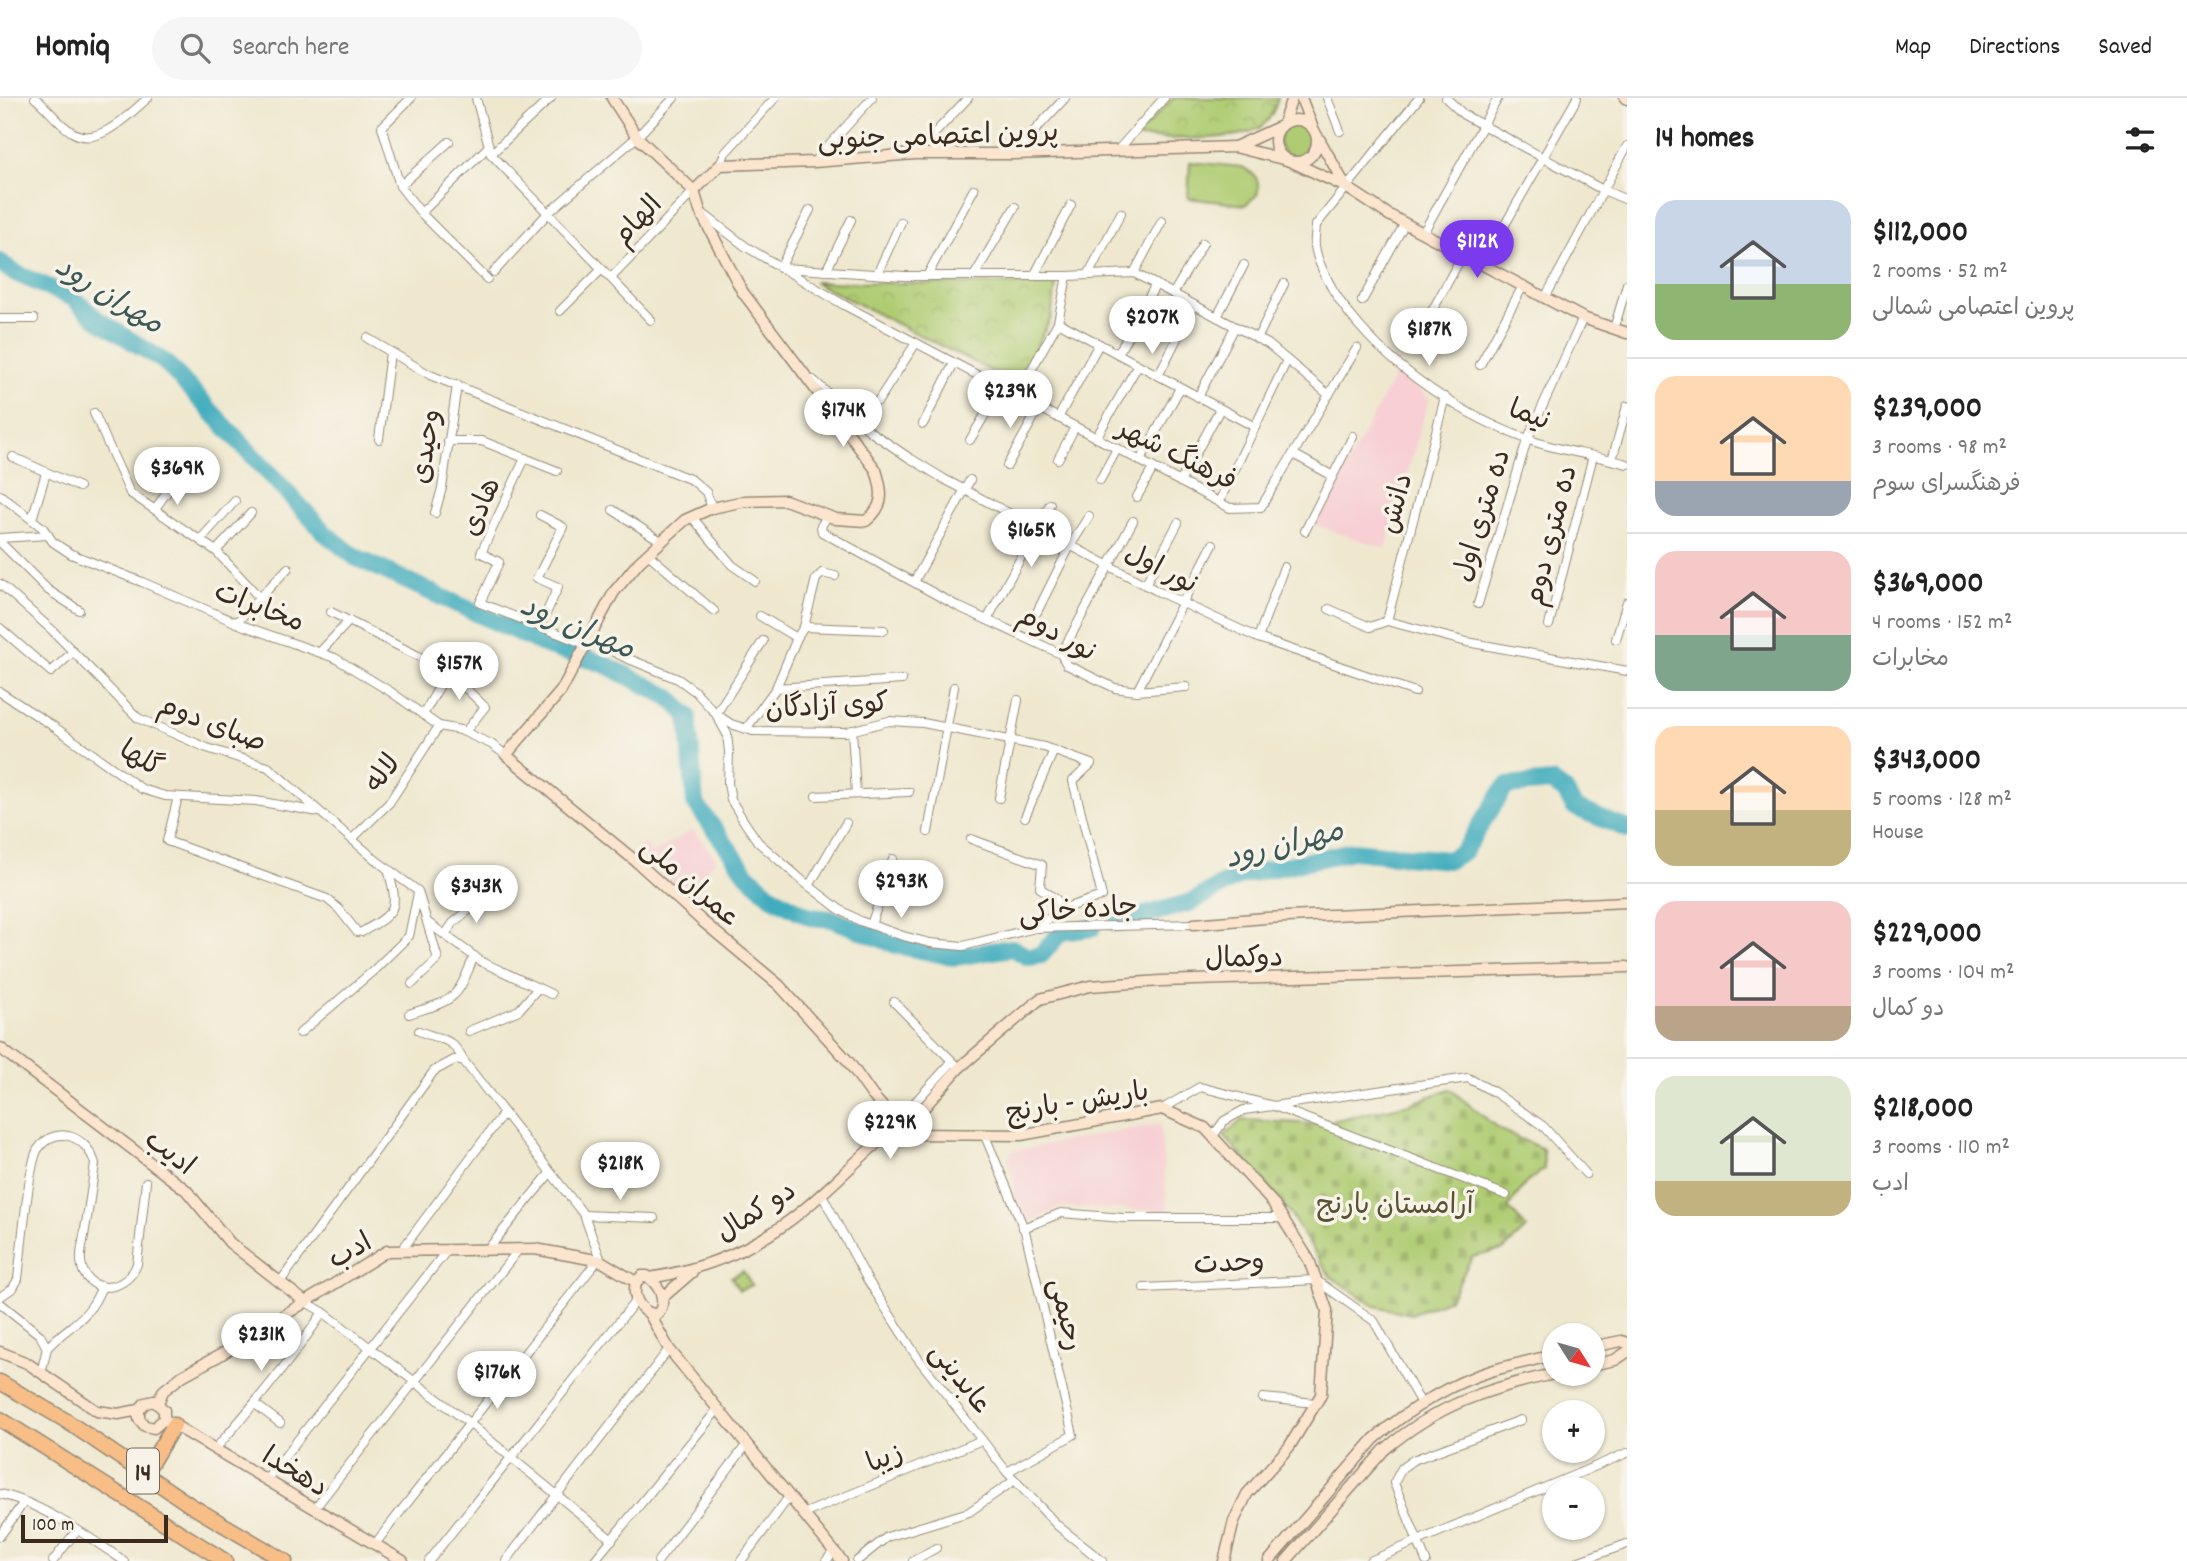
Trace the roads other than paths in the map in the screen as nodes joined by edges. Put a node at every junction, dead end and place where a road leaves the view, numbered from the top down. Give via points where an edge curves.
1 (35, 98) edge
2 (148, 98) edge
3 (411, 98) edge
4 (476, 98) edge
5 (551, 98) edge
6 (612, 98) edge
7 (674, 98) edge
8 (775, 98) edge
9 (872, 98) edge
10 (968, 98) edge
11 (1065, 98) edge
12 (1164, 98) edge
13 (1292, 98) edge
14 (1301, 98) edge
15 (1327, 98) edge
16 (1419, 98) edge
17 (1446, 98) edge
18 (1498, 98) edge
19 (1577, 98) edge
20 (1281, 125) junction
21 (1483, 125) junction
22 (1314, 131) junction
23 (1340, 131) dead end
24 (636, 136) junction
25 (449, 142) dead end
26 (1627, 146) edge
27 (1235, 147) junction
28 (490, 150) junction
29 (1117, 150) junction
30 (915, 154) junction
31 (1013, 154) junction
32 (1542, 158) junction
33 (1289, 161) junction
34 (814, 162) junction
35 (720, 165) junction
36 (400, 186) junction
37 (1346, 187) junction
38 (974, 189) dead end
39 (1603, 190) junction
40 (694, 191) junction
41 (1627, 200) edge
42 (1071, 205) dead end
43 (1015, 207) dead end
44 (810, 210) dead end
45 (700, 211) junction
46 (548, 212) junction
47 (421, 213) junction
48 (1121, 214) dead end
49 (851, 219) dead end
50 (1162, 221) dead end
51 (901, 222) dead end
52 (1405, 223) junction
53 (1423, 233) junction
54 (1203, 243) dead end
55 (1463, 254) junction
56 (1244, 265) dead end
57 (1482, 265) junction
58 (780, 268) junction
59 (603, 269) junction
60 (825, 271) junction
61 (1134, 273) junction
62 (877, 274) junction
63 (1088, 275) junction
64 (927, 276) junction
65 (974, 276) junction
66 (1034, 276) junction
67 (1067, 276) junction
68 (611, 278) junction
69 (1156, 284) junction
70 (1627, 284) edge
71 (1284, 285) dead end
72 (1523, 286) junction
73 (1173, 294) junction
74 (1545, 298) junction
75 (1362, 301) dead end
76 (1194, 305) junction
77 (560, 310) dead end
78 (1217, 317) junction
79 (1583, 318) junction
80 (0, 319) edge
81 (34, 319) dead end
82 (651, 320) dead end
83 (1058, 322) junction
84 (1236, 327) junction
85 (1614, 329) junction
86 (1627, 333) edge
87 (367, 338) dead end
88 (1257, 339) junction
89 (1417, 339) dead end
90 (916, 343) junction
91 (1099, 344) junction
92 (1357, 348) dead end
93 (390, 353) junction
94 (1118, 354) junction
95 (1287, 360) junction
96 (954, 363) junction
97 (1138, 365) junction
98 (1480, 366) dead end
99 (806, 373) junction
100 (1158, 376) junction
101 (457, 385) junction
102 (1023, 385) dead end
103 (1001, 388) junction
104 (1180, 388) junction
105 (1329, 395) junction
106 (1198, 397) junction
107 (1445, 397) junction
108 (878, 401) dead end
109 (1627, 406) edge
110 (1039, 408) junction
111 (1220, 409) junction
112 (94, 413) dead end
113 (1058, 418) junction
114 (923, 424) dead end
115 (1075, 427) junction
116 (1255, 428) junction
117 (1353, 436) dead end
118 (1096, 438) junction
119 (379, 439) dead end
120 (448, 440) junction
121 (970, 440) dead end
122 (1527, 440) junction
123 (1116, 449) junction
124 (195, 452) dead end
125 (1293, 454) junction
126 (1593, 456) junction
127 (13, 457) dead end
128 (525, 458) junction
129 (1058, 459) dead end
130 (1612, 460) junction
131 (1140, 461) junction
132 (1627, 464) edge
133 (1007, 466) dead end
134 (1153, 468) junction
135 (557, 471) dead end
136 (46, 472) junction
137 (1333, 476) junction
138 (970, 480) dead end
139 (1100, 480) dead end
140 (1180, 482) junction
141 (79, 487) dead end
142 (964, 490) junction
143 (0, 495) edge
144 (1137, 497) dead end
145 (234, 501) dead end
146 (1219, 502) junction
147 (1050, 504) dead end
148 (712, 508) junction
149 (155, 509) junction
150 (613, 510) dead end
151 (251, 513) dead end
152 (435, 513) dead end
153 (540, 515) dead end
154 (828, 515) junction
155 (1089, 516) dead end
156 (692, 517) junction
157 (32, 519) junction
158 (1133, 521) dead end
159 (1178, 523) dead end
160 (1037, 528) junction
161 (1305, 531) dead end
162 (48, 535) junction
163 (0, 540) edge
164 (200, 540) junction
165 (661, 541) junction
166 (1213, 544) dead end
167 (1070, 545) junction
168 (216, 551) junction
169 (648, 554) junction
170 (1108, 566) junction
171 (1284, 567) dead end
172 (288, 568) dead end
173 (835, 576) dead end
174 (755, 581) dead end
175 (914, 582) junction
176 (0, 584) edge
177 (1144, 584) junction
178 (260, 598) junction
179 (1627, 602) edge
180 (480, 603) joint
181 (1181, 603) junction
182 (1478, 604) dead end
183 (1329, 609) dead end
184 (79, 610) dead end
185 (714, 611) dead end
186 (331, 612) dead end
187 (1037, 612) dead end
188 (760, 616) dead end
189 (988, 620) junction
190 (349, 621) junction
191 (1387, 621) junction
192 (236, 623) junction
193 (1549, 625) dead end
194 (541, 627) junction
195 (804, 627) junction
196 (0, 628) edge
197 (884, 629) dead end
198 (797, 638) junction
199 (1258, 638) junction
200 (1616, 639) dead end
201 (763, 640) dead end
202 (586, 641) junction
203 (73, 652) junction
204 (320, 652) junction
205 (1061, 654) junction
206 (448, 671) junction
207 (1627, 671) edge
208 (902, 680) dead end
209 (954, 687) dead end
210 (1186, 687) dead end
211 (776, 688) junction
212 (1137, 691) junction
213 (0, 692) edge
214 (1415, 692) dead end
215 (1017, 700) dead end
216 (716, 714) junction
217 (423, 715) junction
218 (439, 726) junction
219 (945, 727) junction
220 (747, 729) junction
221 (852, 730) junction
222 (465, 732) junction
223 (1010, 740) junction
224 (1054, 750) junction
225 (506, 755) junction
226 (909, 792) dead end
227 (856, 794) junction
228 (816, 796) dead end
229 (178, 797) junction
230 (999, 798) dead end
231 (322, 813) junction
232 (1025, 817) dead end
233 (846, 823) dead end
234 (928, 832) dead end
235 (352, 839) junction
236 (971, 839) dead end
237 (892, 859) dead end
238 (388, 869) junction
239 (809, 886) junction
240 (418, 891) junction
241 (486, 896) dead end
242 (1627, 901) edge
243 (1062, 909) junction
244 (428, 922) junction
245 (1195, 924) joint
246 (871, 925) junction
247 (1035, 928) junction
248 (445, 934) junction
249 (474, 956) junction
250 (1627, 967) edge
251 (412, 984) dead end
252 (538, 988) junction
253 (551, 994) dead end
254 (894, 1002) dead end
255 (409, 1014) dead end
256 (419, 1031) dead end
257 (469, 1031) dead end
258 (300, 1033) dead end
259 (2, 1053) edge
260 (463, 1060) junction
261 (955, 1065) junction
262 (1274, 1106) junction
263 (1162, 1109) junction
264 (503, 1114) junction
265 (892, 1116) junction
266 (909, 1116) junction
267 (911, 1134) junction
268 (893, 1135) junction
269 (985, 1136) junction
270 (1213, 1136) junction
271 (550, 1173) junction
272 (1586, 1174) dead end
273 (146, 1182) dead end
274 (821, 1193) junction
275 (1506, 1195) dead end
276 (584, 1215) junction
277 (654, 1218) dead end
278 (1283, 1219) junction
279 (1023, 1228) junction
280 (448, 1249) junction
281 (488, 1249) junction
282 (519, 1249) junction
283 (401, 1251) junction
284 (599, 1260) junction
285 (694, 1270) junction
286 (650, 1278) junction
287 (1316, 1280) junction
288 (280, 1282) junction
289 (636, 1282) junction
290 (102, 1286) junction
291 (1144, 1287) dead end
292 (0, 1297) edge
293 (662, 1298) junction
294 (637, 1299) junction
295 (304, 1301) junction
296 (0, 1303) edge
297 (323, 1312) junction
298 (655, 1312) junction
299 (1627, 1343) edge
300 (1605, 1344) edge
301 (47, 1348) junction
302 (370, 1349) junction
303 (669, 1349) junction
304 (0, 1352) edge
305 (1627, 1352) edge
306 (1542, 1358) edge
307 (1605, 1362) edge
308 (41, 1373) junction
309 (1542, 1377) edge
310 (0, 1382) edge
311 (414, 1382) junction
312 (1263, 1398) dead end
313 (158, 1403) junction
314 (1316, 1403) junction
315 (255, 1404) junction
316 (1422, 1405) junction
317 (718, 1409) junction
318 (139, 1410) junction
319 (0, 1419) edge
320 (1521, 1420) dead end
321 (169, 1422) junction
322 (280, 1423) dead end
323 (469, 1423) junction
324 (982, 1440) junction
325 (747, 1444) junction
326 (216, 1448) junction
327 (1627, 1453) edge
328 (511, 1457) junction
329 (1007, 1472) junction
330 (145, 1473) junction
331 (267, 1479) junction
332 (1015, 1480) junction
333 (0, 1494) edge
334 (557, 1496) junction
335 (789, 1497) junction
336 (24, 1502) junction
337 (315, 1508) junction
338 (803, 1514) junction
339 (77, 1530) junction
340 (0, 1536) edge
341 (612, 1540) junction
342 (1418, 1542) junction
343 (375, 1544) junction
344 (1627, 1544) edge
345 (936, 1548) dead end
346 (834, 1551) junction
347 (53, 1561) edge
348 (124, 1561) edge
349 (225, 1561) edge
350 (285, 1561) edge
351 (403, 1561) edge
352 (429, 1561) edge
353 (506, 1561) edge
354 (594, 1561) edge
355 (658, 1561) edge
356 (741, 1561) edge
357 (826, 1561) edge
358 (842, 1561) edge
359 (857, 1561) edge
360 (913, 1561) edge
361 (1102, 1561) edge
362 (1224, 1561) edge
363 (1269, 1561) edge
364 (1286, 1561) edge
365 (1370, 1561) edge
366 (1426, 1561) edge
367 (1579, 1561) edge

1 - 2 street via 74,134 91,137 112,128
3 - 36 street via 382,127
4 - 28 street
5 - 28 street
6 - 24 main road
7 - 24 street
8 - 35 street via 725,153
9 - 34 street
10 - 30 street
11 - 31 street
12 - 29 street
13 - 20 main road
14 - 22 main road
15 - 23 street
16 - 37 street, نیما
17 - 21 street
18 - 21 street
19 - 32 street
20 - 22 main road via 1299,120
20 - 27 main road, پروین اعتصامی جنوبی
20 - 33 main road via 1276,148
21 - 32 street
21 - 53 street
22 - 33 main road via 1316,145 1311,155
22 - 37 main road
24 - 40 main road
24 - 46 street
25 - 36 street
26 - 39 street
27 - 29 main road, پروین اعتصامی جنوبی
27 - 33 main road, پروین اعتصامی جنوبی
28 - 46 street
28 - 47 street
29 - 31 main road, پروین اعتصامی جنوبی
30 - 31 main road, پروین اعتصامی جنوبی
30 - 34 main road, پروین اعتصامی جنوبی
32 - 39 street
32 - 57 street
33 - 37 main road, پروین اعتصامی جنوبی
34 - 35 main road, پروین اعتصامی جنوبی
35 - 40 main road
36 - 47 street
37 - 52 main road, پروین اعتصامی جنوبی
37 - 107 street, نیما via 1316,225 1315,246 1324,275 1366,335
38 - 64 street
39 - 41 street
39 - 74 street
40 - 45 main road
40 - 68 street, الهام
42 - 66 street
43 - 65 street
44 - 58 street
45 - 58 street, فرهنگ شهر
45 - 99 main road via 742,291
46 - 47 street via 491,275
46 - 59 street
48 - 63 street
49 - 60 street
50 - 61 street
51 - 62 street
52 - 53 main road, پروین اعتصامی جنوبی
52 - 75 street
53 - 55 main road, پروین اعتصامی جنوبی
54 - 73 street
55 - 57 main road, پروین اعتصامی جنوبی
55 - 89 street
56 - 78 street
57 - 72 main road, پروین اعتصامی جنوبی
58 - 60 street
58 - 90 street, فرهنگ شهر
59 - 68 street
59 - 77 street
60 - 62 street
61 - 63 street
61 - 69 street
62 - 64 street
63 - 67 street
64 - 65 street
65 - 66 street
66 - 67 street
67 - 83 street
68 - 82 street
69 - 73 street
69 - 94 street
70 - 85 street
71 - 88 street
72 - 74 main road, پروین اعتصامی جنوبی
72 - 98 street
73 - 76 street
74 - 79 main road, پروین اعتصامی جنوبی
76 - 78 street
76 - 100 street
78 - 84 street
79 - 85 main road, پروین اعتصامی جنوبی
79 - 122 street, ده متری اول
80 - 81 street
83 - 91 street
83 - 102 street
84 - 88 street
84 - 106 street
85 - 86 main road, پروین اعتصامی جنوبی
87 - 93 street
88 - 95 street
90 - 96 street, فرهنگ شهر
90 - 108 street
91 - 94 street
91 - 113 street
92 - 105 street, فرهنگ شهر
93 - 101 street
93 - 119 street
94 - 97 street
95 - 105 street
95 - 116 street
96 - 103 street, فرهنگ شهر
96 - 114 street
97 - 100 street
97 - 118 street
99 - 142 street, نور اول via 871,432
99 - 154 main road via 867,455 881,486 876,513 866,520
100 - 104 street
101 - 120 street, وحیدی
101 - 148 street via 692,480 706,492
103 - 110 street, فرهنگ شهر
103 - 121 street
104 - 106 street
104 - 131 street
105 - 125 street, فرهنگ شهر
106 - 111 street
107 - 122 street, نیما
107 - 191 street, دانش
109 - 130 street
110 - 113 street, فرهنگ شهر
110 - 133 street
111 - 116 street
111 - 140 street
112 - 149 street via 130,493
113 - 115 street, فرهنگ شهر
115 - 118 street, فرهنگ شهر
115 - 129 street
116 - 146 street
117 - 137 street
118 - 123 street, فرهنگ شهر
120 - 128 street via 482,441
120 - 152 street, وحیدی
122 - 126 street, نیما
122 - 182 street, ده متری اول
123 - 131 street, فرهنگ شهر
123 - 139 street
124 - 149 street
125 - 137 street
125 - 146 street, فرهنگ شهر via 1261,507 1230,508
126 - 130 street, نیما
126 - 193 street, ده متری دوم
127 - 136 street
128 - 135 street
128 - 180 street, هادی via 481,552 499,562
130 - 132 street, نیما
131 - 134 street, فرهنگ شهر
134 - 140 street, فرهنگ شهر
134 - 144 street
136 - 141 street
136 - 157 street
137 - 161 street
138 - 142 street
140 - 146 street, فرهنگ شهر
142 - 160 street, نور اول
142 - 175 street
143 - 157 street, مخابرات
145 - 164 street
147 - 160 street
148 - 154 main road via 785,500
148 - 156 main road
149 - 164 street
150 - 165 street
151 - 168 street
153 - 194 street via 563,527 537,578 558,587
154 - 175 street, نور دوم via 822,532
155 - 167 street
156 - 165 main road
156 - 174 street via 732,565
157 - 162 street, مخابرات
158 - 170 street
159 - 177 street
160 - 167 street, نور اول
160 - 189 street
162 - 163 street
162 - 192 street, مخابرات via 71,554
163 - 184 street via 48,590
164 - 168 street
165 - 169 main road
166 - 181 street
167 - 170 street, نور اول
167 - 187 street
168 - 178 street
169 - 185 street
169 - 202 main road via 614,592
170 - 177 street, نور اول
170 - 205 street
171 - 199 street
172 - 178 street
173 - 195 street via 822,573 816,579
175 - 189 street, نور دوم
176 - 203 street, صبای دوم
177 - 181 street, نور اول
178 - 192 street
179 - 200 street
180 - 194 street, کوی آزادگان
181 - 199 street, نور اول
181 - 212 street
183 - 191 street via 1370,627
186 - 190 street
188 - 198 street
189 - 205 street, نور دوم
190 - 204 street
190 - 206 street
191 - 207 street via 1467,642
192 - 204 street, مخابرات
194 - 202 street, کوی آزادگان
195 - 197 street
195 - 198 street
196 - 203 street via 51,672
198 - 211 street
199 - 214 street, نور اول
201 - 216 street
202 - 216 street, کوی آزادگان via 678,679
202 - 225 main road via 561,691
203 - 231 street, صبای دوم via 138,718 207,748 268,767
204 - 217 street, مخابرات
205 - 212 street, نور دوم via 1067,665 1115,688
206 - 217 street
206 - 222 street via 485,707
208 - 211 street
209 - 219 street
210 - 212 street, نور دوم
211 - 220 street
213 - 229 street, گلها via 142,789
215 - 223 street
216 - 220 street, کوی آزادگان
216 - 239 street, جاده خاکی via 727,734 731,800 758,842
217 - 218 street, مخابرات
218 - 222 street, مخابرات
218 - 235 street, لاله via 389,803
219 - 221 street, کوی آزادگان via 889,721
219 - 223 street, کوی آزادگان
219 - 234 street
220 - 221 street, کوی آزادگان
221 - 227 street
222 - 225 street, مخابرات
223 - 224 street, کوی آزادگان
223 - 230 street
224 - 232 street
224 - 243 street, کوی آزادگان via 1091,764 1073,781 1102,896
225 - 265 main road, عمران ملی via 779,985
226 - 227 street
227 - 228 street
229 - 231 street, گلها via 256,801
229 - 238 street via 167,841 327,899 359,932 386,918 393,908
231 - 235 street, صبای دوم
233 - 239 street
235 - 238 street, صبای دوم
236 - 243 street via 1042,866 1040,888
237 - 246 street
238 - 240 street, صبای دوم
239 - 246 street, جاده خاکی via 838,909
240 - 244 street
240 - 258 street via 409,936
241 - 248 street
242 - 245 main road, دوکمال
243 - 247 street
244 - 248 street
244 - 251 street via 438,959
245 - 247 street, جاده خاکی
246 - 247 street, جاده خاکی via 930,943 963,946
248 - 249 street
249 - 252 street
249 - 255 street via 451,1000
250 - 261 main road, دوکمال via 1090,986 1040,999
252 - 253 street
252 - 257 street via 519,1010
254 - 261 street
256 - 260 street via 446,1038
259 - 288 main road, ادیب via 186,1191 230,1243
260 - 264 street
260 - 288 street via 434,1070
261 - 266 main road, دوکمال
262 - 263 street via 1200,1087
262 - 270 street via 1244,1110 1224,1121
262 - 272 street via 1468,1079 1543,1126
262 - 275 street
263 - 269 main road, باریش - بارنج via 1021,1135
263 - 270 main road, باریش - بارنج
264 - 271 street
264 - 283 street
265 - 266 main road
265 - 268 main road via 888,1127
266 - 267 main road
267 - 268 main road via 901,1139
267 - 269 main road, باریش - بارنج
268 - 274 main road, دو کمال
269 - 279 street, رحیمی
270 - 278 main road, باریش - بارنج
271 - 276 street
271 - 281 street
273 - 290 street via 134,1272 120,1285
274 - 285 main road, دو کمال via 762,1238
274 - 324 street, عابدینی via 895,1324
276 - 277 street
276 - 284 street
278 - 279 street via 1061,1213
278 - 287 main road, باریش - بارنج
279 - 329 street, رحیمی via 1073,1435
280 - 281 main road, ادب
280 - 283 main road, ادب
280 - 302 street
281 - 282 main road, ادب
282 - 284 main road, ادب
282 - 311 street
283 - 295 main road, ادب via 387,1251
284 - 289 main road, ادب
284 - 323 street
285 - 286 main road
285 - 293 main road
286 - 289 main road via 642,1276
286 - 293 main road
287 - 291 street, وحدت
287 - 314 main road, باریش - بارنج via 1326,1310 1321,1395
287 - 316 street via 1374,1321
288 - 295 main road, ادیب
289 - 294 main road
290 - 292 street via 87,1276 81,1259 93,1154 78,1139 57,1136 47,1140 34,1156 18,1279
290 - 301 street via 96,1302 76,1325
293 - 298 main road
294 - 298 main road
294 - 328 street
295 - 297 street
295 - 313 main road, ادب via 182,1376 163,1391
296 - 301 street via 40,1335
297 - 302 street
297 - 315 street
298 - 303 main road
299 - 300 main road
301 - 308 street
302 - 311 street
302 - 331 street
303 - 317 main road
303 - 334 street
304 - 308 main road
305 - 307 main road
306 - 316 main road via 1489,1371
308 - 318 main road via 97,1411
309 - 364 main road via 1488,1390 1399,1437
310 - 330 highway, 14
311 - 323 street
311 - 337 street
312 - 314 street
313 - 318 main road via 149,1401
313 - 321 main road
314 - 362 main road, باریش - بارنج via 1289,1447 1247,1494 1234,1521
315 - 322 street
315 - 326 street
316 - 363 main road via 1374,1439
317 - 325 main road
317 - 341 street
318 - 321 main road via 145,1426
319 - 349 highway, 14
320 - 342 street via 1402,1468 1394,1483
321 - 326 main road, دهخدا
321 - 330 highway
323 - 328 street
323 - 343 street
324 - 329 street, عابدینی
324 - 338 street, زیبا
325 - 335 main road
325 - 355 street
326 - 331 main road, دهخدا
327 - 342 street
328 - 334 street
328 - 352 street
329 - 332 street, عابدینی
330 - 350 highway, 14
331 - 337 main road, دهخدا
332 - 359 street via 969,1512 887,1537
332 - 361 street, عابدینی via 1058,1525
333 - 336 street
334 - 341 street
334 - 353 street
335 - 338 main road
335 - 356 street
336 - 339 street
336 - 340 street
337 - 343 main road, دهخدا
338 - 346 main road
339 - 347 street
339 - 348 street
341 - 354 street
342 - 365 street
342 - 366 street
343 - 351 main road, دهخدا
344 - 367 street
345 - 360 street
346 - 357 street
346 - 358 main road

